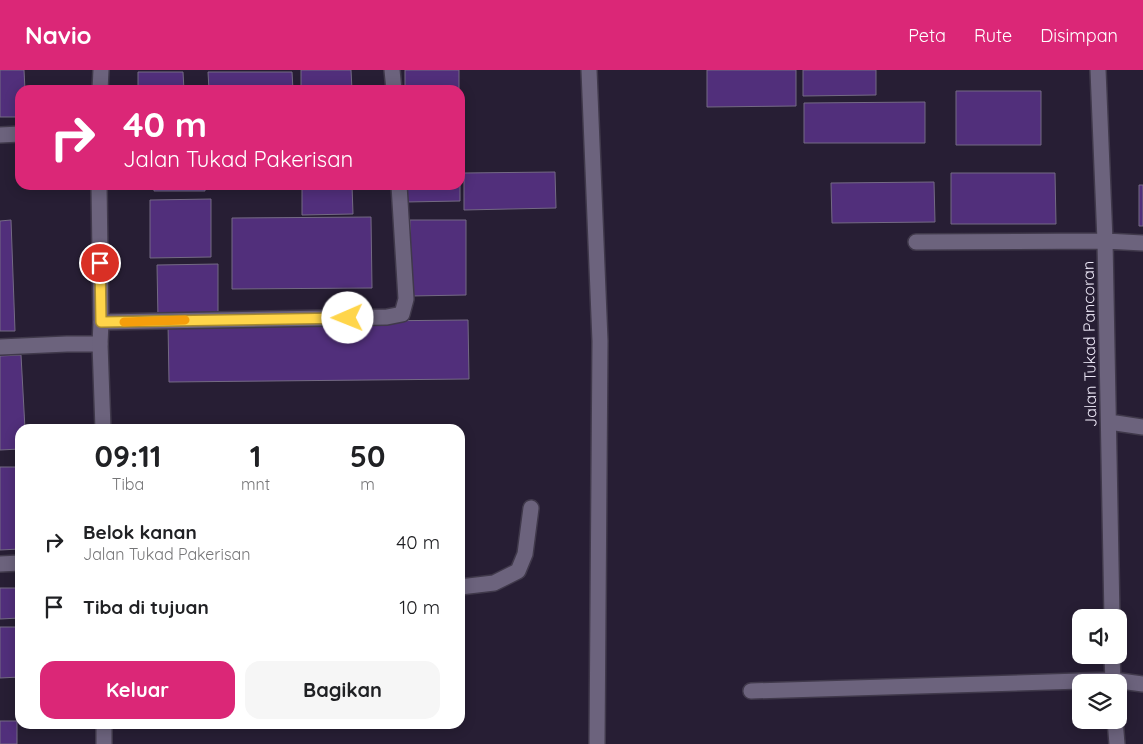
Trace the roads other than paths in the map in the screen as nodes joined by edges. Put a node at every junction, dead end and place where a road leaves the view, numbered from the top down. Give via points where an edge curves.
1 (101, 70) edge
2 (392, 70) edge
3 (589, 70) edge
4 (1098, 70) edge
5 (100, 85) edge
6 (394, 85) edge
7 (15, 134) edge
8 (0, 135) edge
9 (100, 190) edge
10 (399, 190) edge
11 (1105, 241) junction
12 (916, 242) dead end
13 (1143, 243) edge
14 (101, 322) junction
15 (100, 344) junction
16 (0, 347) edge
17 (1109, 422) junction
18 (103, 424) edge
19 (1143, 427) edge
20 (531, 508) dead end
21 (15, 563) edge
22 (0, 564) edge
23 (465, 586) edge
24 (1112, 609) edge
25 (1072, 682) edge
26 (1127, 682) edge
27 (1143, 684) edge
28 (751, 691) dead end
29 (104, 729) edge
30 (1116, 729) edge
31 (104, 744) edge
32 (597, 744) edge
33 (1117, 744) edge

1 - 5 street
2 - 6 street
3 - 32 street via 600,341
4 - 11 street, Jalan Tukad Pancoran
7 - 8 street
9 - 14 street
10 - 14 street via 406,299 402,314 387,317
11 - 12 street
11 - 13 street
11 - 17 street, Jalan Tukad Pancoran
14 - 15 street
15 - 16 street
15 - 18 street
17 - 19 street
17 - 24 street, Jalan Tukad Pancoran
20 - 23 street via 525,554 518,571 494,583
21 - 22 street
25 - 28 street
26 - 27 street
29 - 31 street
30 - 33 street

